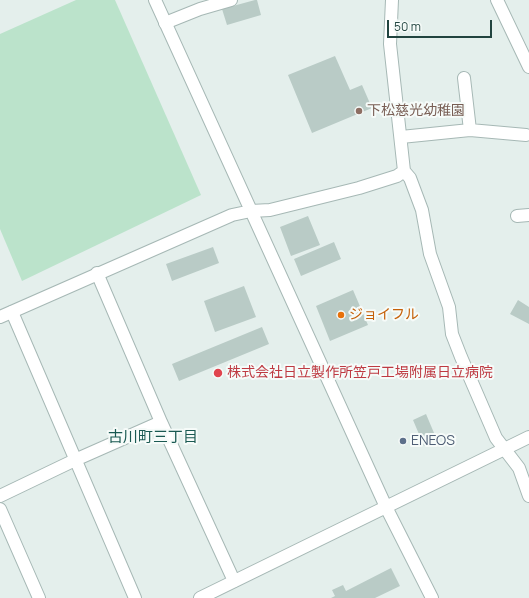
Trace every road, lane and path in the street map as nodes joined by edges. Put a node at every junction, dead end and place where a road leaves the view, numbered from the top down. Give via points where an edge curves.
1 (155, 0) edge
2 (231, 0) edge
3 (392, 0) edge
4 (497, 0) edge
5 (165, 23) junction
6 (529, 67) edge
7 (464, 78) dead end
8 (470, 130) junction
9 (526, 135) dead end
10 (401, 137) junction
11 (404, 171) junction
12 (251, 211) junction
13 (97, 273) junction
14 (12, 312) junction
15 (0, 317) edge
16 (161, 422) junction
17 (529, 437) edge
18 (506, 448) junction
19 (74, 460) junction
20 (0, 496) edge
21 (529, 496) edge
22 (386, 507) junction
23 (0, 509) edge
24 (234, 581) junction
25 (39, 598) edge
26 (135, 598) edge
27 (200, 598) edge
28 (432, 598) edge

1 - 5 street
2 - 5 street
3 - 10 street via 390,44
4 - 6 street
5 - 12 street
7 - 8 street
8 - 9 street
8 - 10 street
10 - 11 street
11 - 12 street via 397,176 359,188 270,210
11 - 18 street via 410,178 422,210 430,254 449,307 452,334 496,438
12 - 13 street via 232,215
12 - 22 street
13 - 14 street
13 - 16 street
14 - 15 street
14 - 19 street
16 - 19 street
16 - 24 street
17 - 18 street
18 - 21 street via 519,468
18 - 22 street
19 - 20 street
19 - 26 street
22 - 24 street
22 - 28 street
23 - 25 street
24 - 27 street

